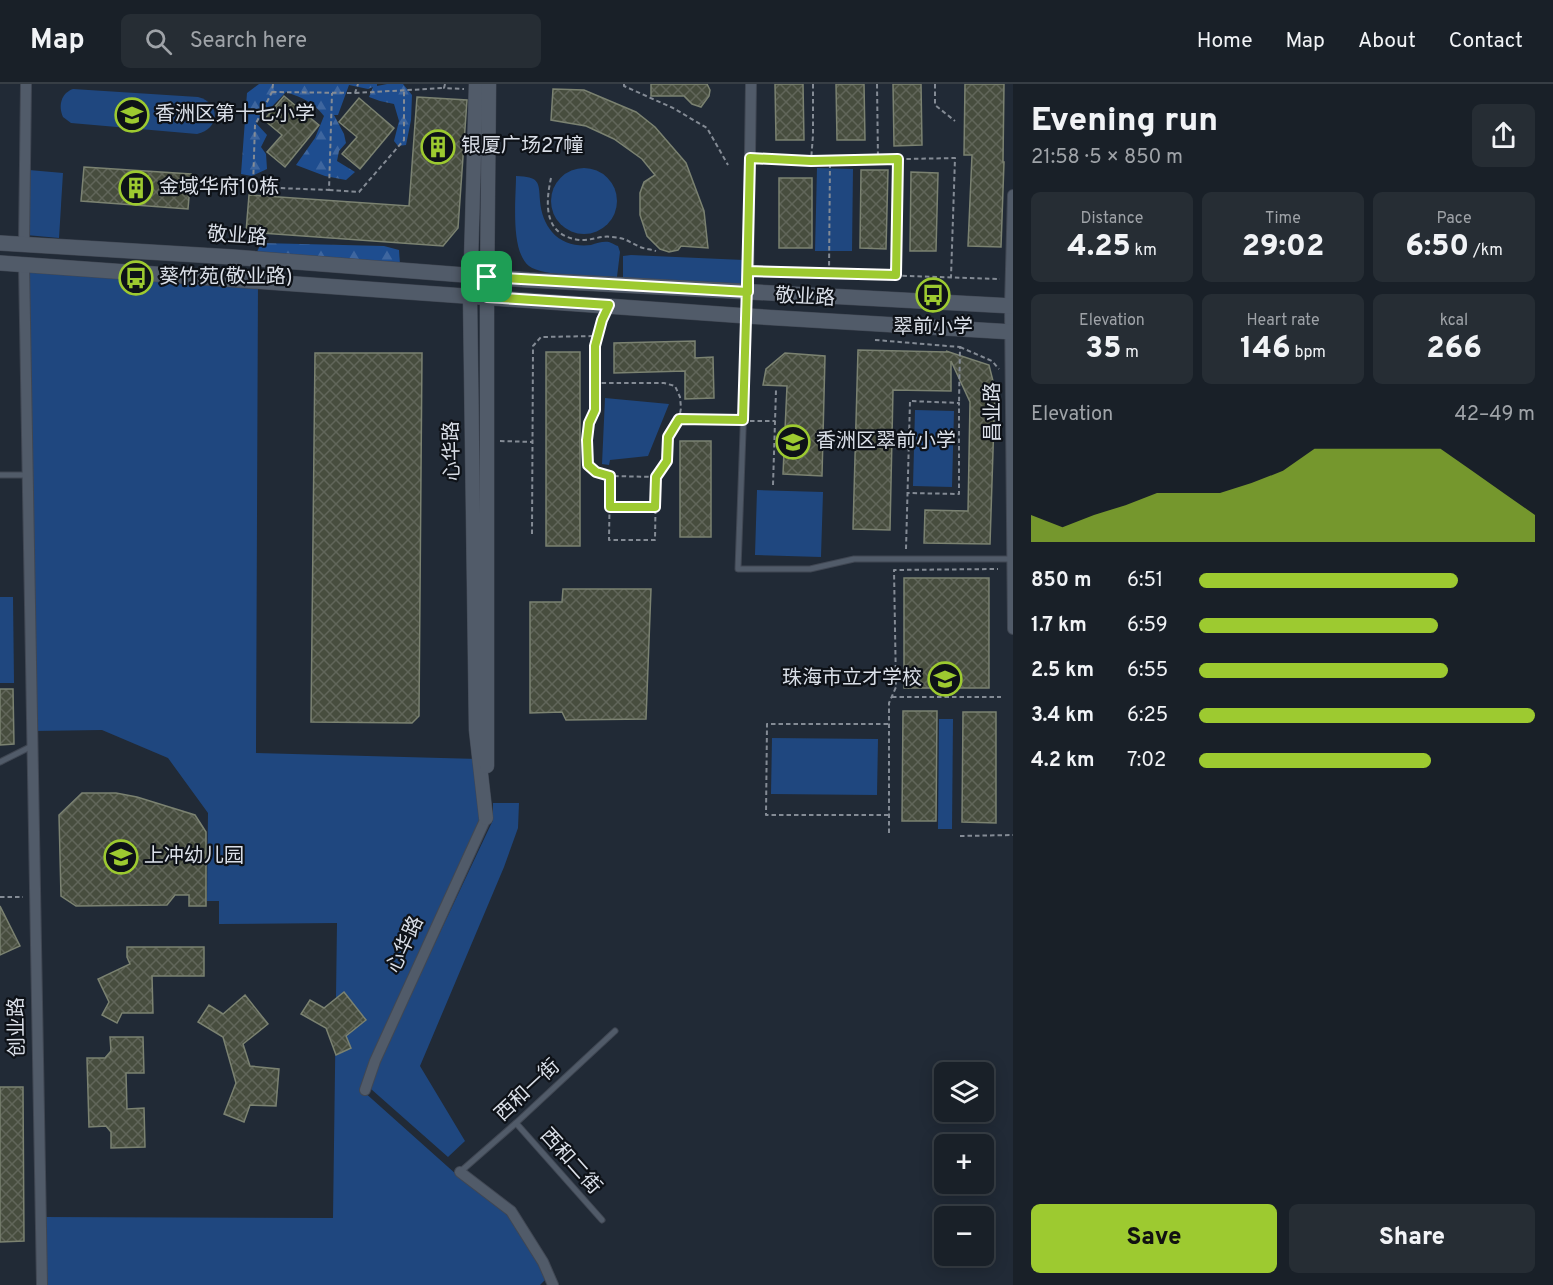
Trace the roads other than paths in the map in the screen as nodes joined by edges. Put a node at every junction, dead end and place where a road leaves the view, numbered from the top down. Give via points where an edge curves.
1 (26, 84) edge
2 (751, 84) edge
3 (482, 87) edge
4 (1013, 195) edge
5 (0, 243) edge
6 (24, 244) junction
7 (0, 263) edge
8 (24, 265) junction
9 (471, 276) junction
10 (487, 277) junction
11 (748, 292) junction
12 (470, 296) junction
13 (487, 297) junction
14 (1011, 306) edge
15 (747, 316) junction
16 (1012, 331) edge
17 (0, 475) edge
18 (28, 475) junction
19 (1012, 559) edge
20 (1013, 629) edge
21 (32, 746) junction
22 (0, 762) edge
23 (486, 818) junction
24 (615, 1031) dead end
25 (365, 1090) dead end
26 (516, 1123) junction
27 (460, 1172) joint
28 (602, 1220) dead end
29 (42, 1285) edge
30 (553, 1285) edge

1 - 6 street, 创业路
2 - 11 street
3 - 9 street, 心华路
3 - 10 street, 心华路
4 - 14 street, 昌业路
5 - 6 main road, 敬业路
6 - 8 street, 创业路
6 - 9 main road, 敬业路
7 - 8 main road
8 - 12 main road
8 - 18 street, 创业路
9 - 10 main road, 敬业路
9 - 12 street, 心华路
10 - 11 main road, 敬业路
10 - 13 street, 心华路
11 - 14 main road, 敬业路
11 - 15 lane
12 - 13 main road, 敬业路
12 - 23 street, 心华路 via 476,730
13 - 15 main road, 敬业路
13 - 23 street, 心华路
14 - 16 street, 昌业路
15 - 16 main road, 敬业路
15 - 19 lane via 738,569 810,569 854,559
16 - 19 street, 昌业路
17 - 18 lane
18 - 21 street, 创业路
19 - 20 street, 昌业路
21 - 22 lane
21 - 29 street, 创业路
23 - 25 street, 心华路
24 - 26 lane, 西和一街
26 - 27 lane, 西和一街
26 - 28 lane, 西和二街
27 - 30 street via 511,1211

